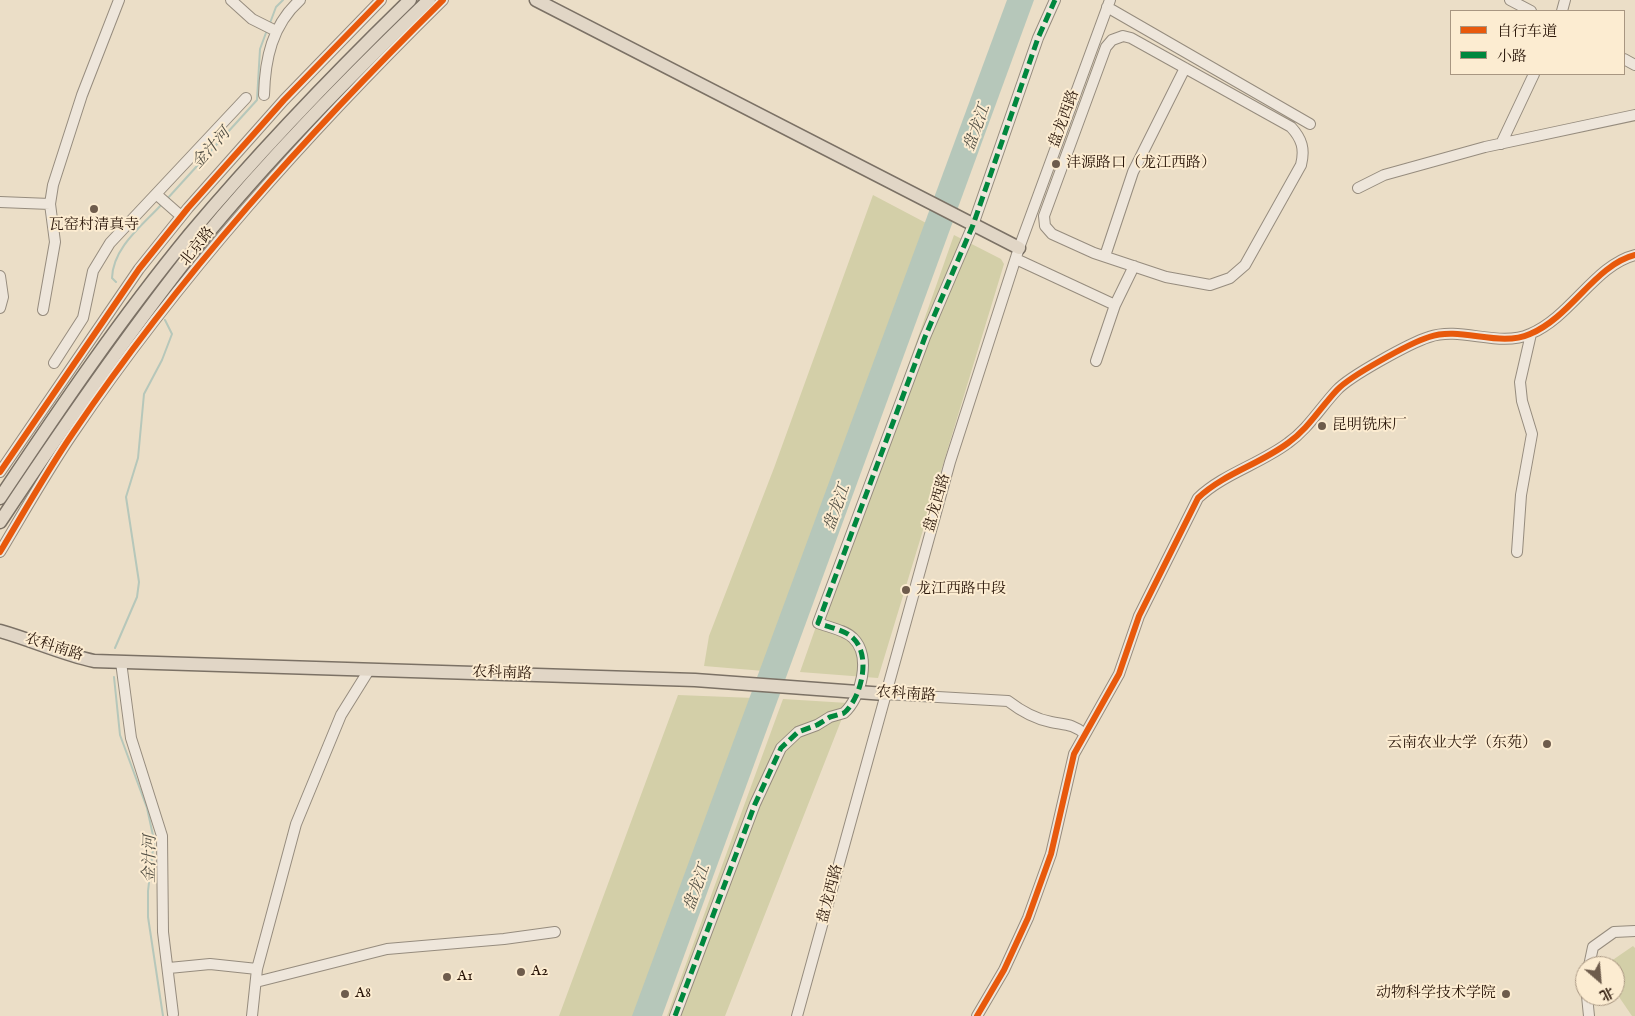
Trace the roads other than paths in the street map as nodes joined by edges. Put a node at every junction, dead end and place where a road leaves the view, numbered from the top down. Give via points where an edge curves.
1 (119, 0) edge
2 (231, 0) edge
3 (300, 0) edge
4 (410, 0) edge
5 (428, 0) edge
6 (443, 0) edge
7 (536, 0) edge
8 (1055, 0) edge
9 (1510, 0) edge
10 (379, 1) edge
11 (1108, 4) edge
12 (1529, 10) edge
13 (276, 31) junction
14 (1184, 68) junction
15 (1534, 75) edge
16 (264, 95) dead end
17 (246, 98) dead end
18 (1635, 115) edge
19 (1310, 124) dead end
20 (1501, 144) junction
21 (1358, 188) dead end
22 (159, 196) junction
23 (0, 202) edge
24 (50, 204) junction
25 (181, 216) junction
26 (973, 225) junction
27 (1018, 254) junction
28 (1635, 254) edge
29 (1105, 256) junction
30 (1134, 266) junction
31 (0, 276) edge
32 (1115, 305) junction
33 (0, 308) edge
34 (43, 310) dead end
35 (1530, 334) junction
36 (1096, 361) dead end
37 (54, 363) dead end
38 (0, 472) edge
39 (0, 498) edge
40 (0, 522) edge
41 (0, 552) edge
42 (1517, 552) dead end
43 (0, 631) edge
44 (121, 662) junction
45 (369, 670) junction
46 (859, 692) junction
47 (885, 694) junction
48 (1084, 734) junction
49 (1635, 931) edge
50 (554, 932) dead end
51 (1591, 956) edge
52 (169, 968) junction
53 (257, 969) junction
54 (256, 982) junction
55 (173, 1014) dead end
56 (252, 1016) edge
57 (675, 1016) edge
58 (797, 1016) edge
59 (977, 1016) edge

1 - 24 street via 82,95
2 - 13 street via 252,19
3 - 13 street
4 - 39 main road, 北京路 via 270,142 189,236 75,386
5 - 40 main road, 北京路 via 279,151 199,244 85,395
6 - 41 street via 278,172 210,251 137,344 73,434
7 - 26 main road
8 - 26 street via 1035,47
9 - 12 street
10 - 25 street via 284,100
11 - 19 street
11 - 27 street, 盘龙西路
13 - 16 street via 265,71
14 - 29 street via 1133,172
14 - 29 street via 1127,37 1112,40 1106,47 1044,221 1052,234
14 - 30 street via 1291,127 1301,139 1301,165 1257,246 1230,278 1210,285 1197,284
15 - 20 street
17 - 22 street
18 - 20 street
20 - 21 street via 1384,175
22 - 25 street
22 - 37 street via 110,243 93,272 83,318
23 - 24 street
24 - 34 street via 55,242
25 - 38 street via 139,269
26 - 27 main road
26 - 46 street via 925,337 818,623 849,635 858,645 862,674
27 - 32 street
27 - 47 street, 盘龙西路 via 950,462
28 - 35 street via 1610,266 1566,310
29 - 30 street
30 - 32 street
31 - 33 street via 3,297
32 - 36 street
35 - 42 street via 1520,382 1532,434 1521,495
35 - 48 street via 1517,338 1442,333 1426,338 1348,381 1302,433 1209,488 1198,498 1169,553 1139,616 1119,674
43 - 44 main road, 农科南路 via 74,656
44 - 45 main road, 农科南路
44 - 52 street via 131,738 160,827 162,916
45 - 46 main road, 农科南路 via 737,682
45 - 53 street via 341,716 296,824
46 - 47 main road, 农科南路
46 - 57 street via 844,713 798,732 781,748 755,804
47 - 48 street, 农科南路 via 1008,701 1022,712 1051,722 1070,724
47 - 58 street, 盘龙西路
48 - 59 street via 1069,768 1052,854 1028,918 1004,970
49 - 51 street via 1614,932 1593,947
50 - 54 street via 387,949
52 - 53 street via 210,964
52 - 55 street
53 - 54 street
54 - 56 street

